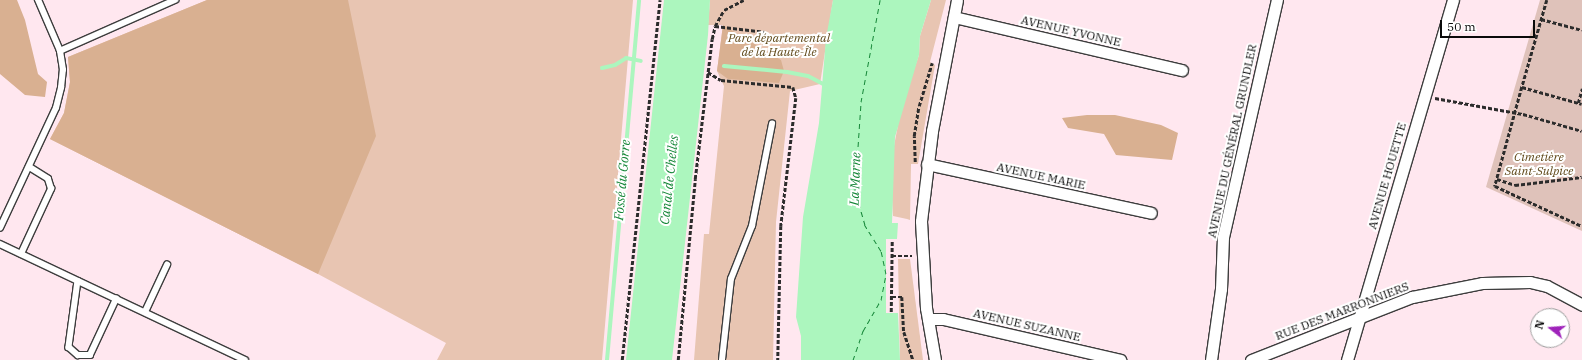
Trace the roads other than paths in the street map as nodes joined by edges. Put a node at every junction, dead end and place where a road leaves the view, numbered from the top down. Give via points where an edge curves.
1 (38, 0) edge
2 (175, 0) edge
3 (958, 0) edge
4 (1277, 0) edge
5 (1453, 0) edge
6 (954, 17) junction
7 (60, 51) junction
8 (1182, 70) dead end
9 (772, 124) dead end
10 (926, 164) junction
11 (29, 167) junction
12 (1151, 213) dead end
13 (0, 228) edge
14 (0, 244) edge
15 (21, 254) junction
16 (167, 265) dead end
17 (78, 281) junction
18 (116, 299) junction
19 (1582, 305) edge
20 (145, 312) junction
21 (928, 319) junction
22 (1360, 319) junction
23 (245, 360) edge
24 (722, 360) edge
25 (935, 360) edge
26 (1120, 360) edge
27 (1211, 360) edge
28 (1251, 360) edge
29 (1347, 360) edge

1 - 7 lane
2 - 7 lane
3 - 6 street
4 - 27 street, AVENUE DU GÉNÉRAL GRUNDLER via 1223,237 1221,289
5 - 22 street, AVENUE HOUETTE
6 - 8 street, AVENUE YVONNE
6 - 10 street
7 - 11 lane via 63,70 56,108
9 - 24 lane via 752,226 731,279
10 - 12 street, AVENUE MARIE
10 - 21 street via 921,221
11 - 13 lane
11 - 15 lane via 44,176 51,189
14 - 15 lane
15 - 17 lane
16 - 20 lane
17 - 18 lane
17 - 18 lane via 69,347 78,355 90,355
18 - 20 lane
19 - 22 street, RUE DES MARRONNIERS via 1547,286 1530,282 1482,282 1412,297 1372,311
20 - 23 lane
21 - 25 street
21 - 26 street, AVENUE SUZANNE via 943,319
22 - 28 street, RUE DES MARRONNIERS
22 - 29 street, AVENUE HOUETTE

